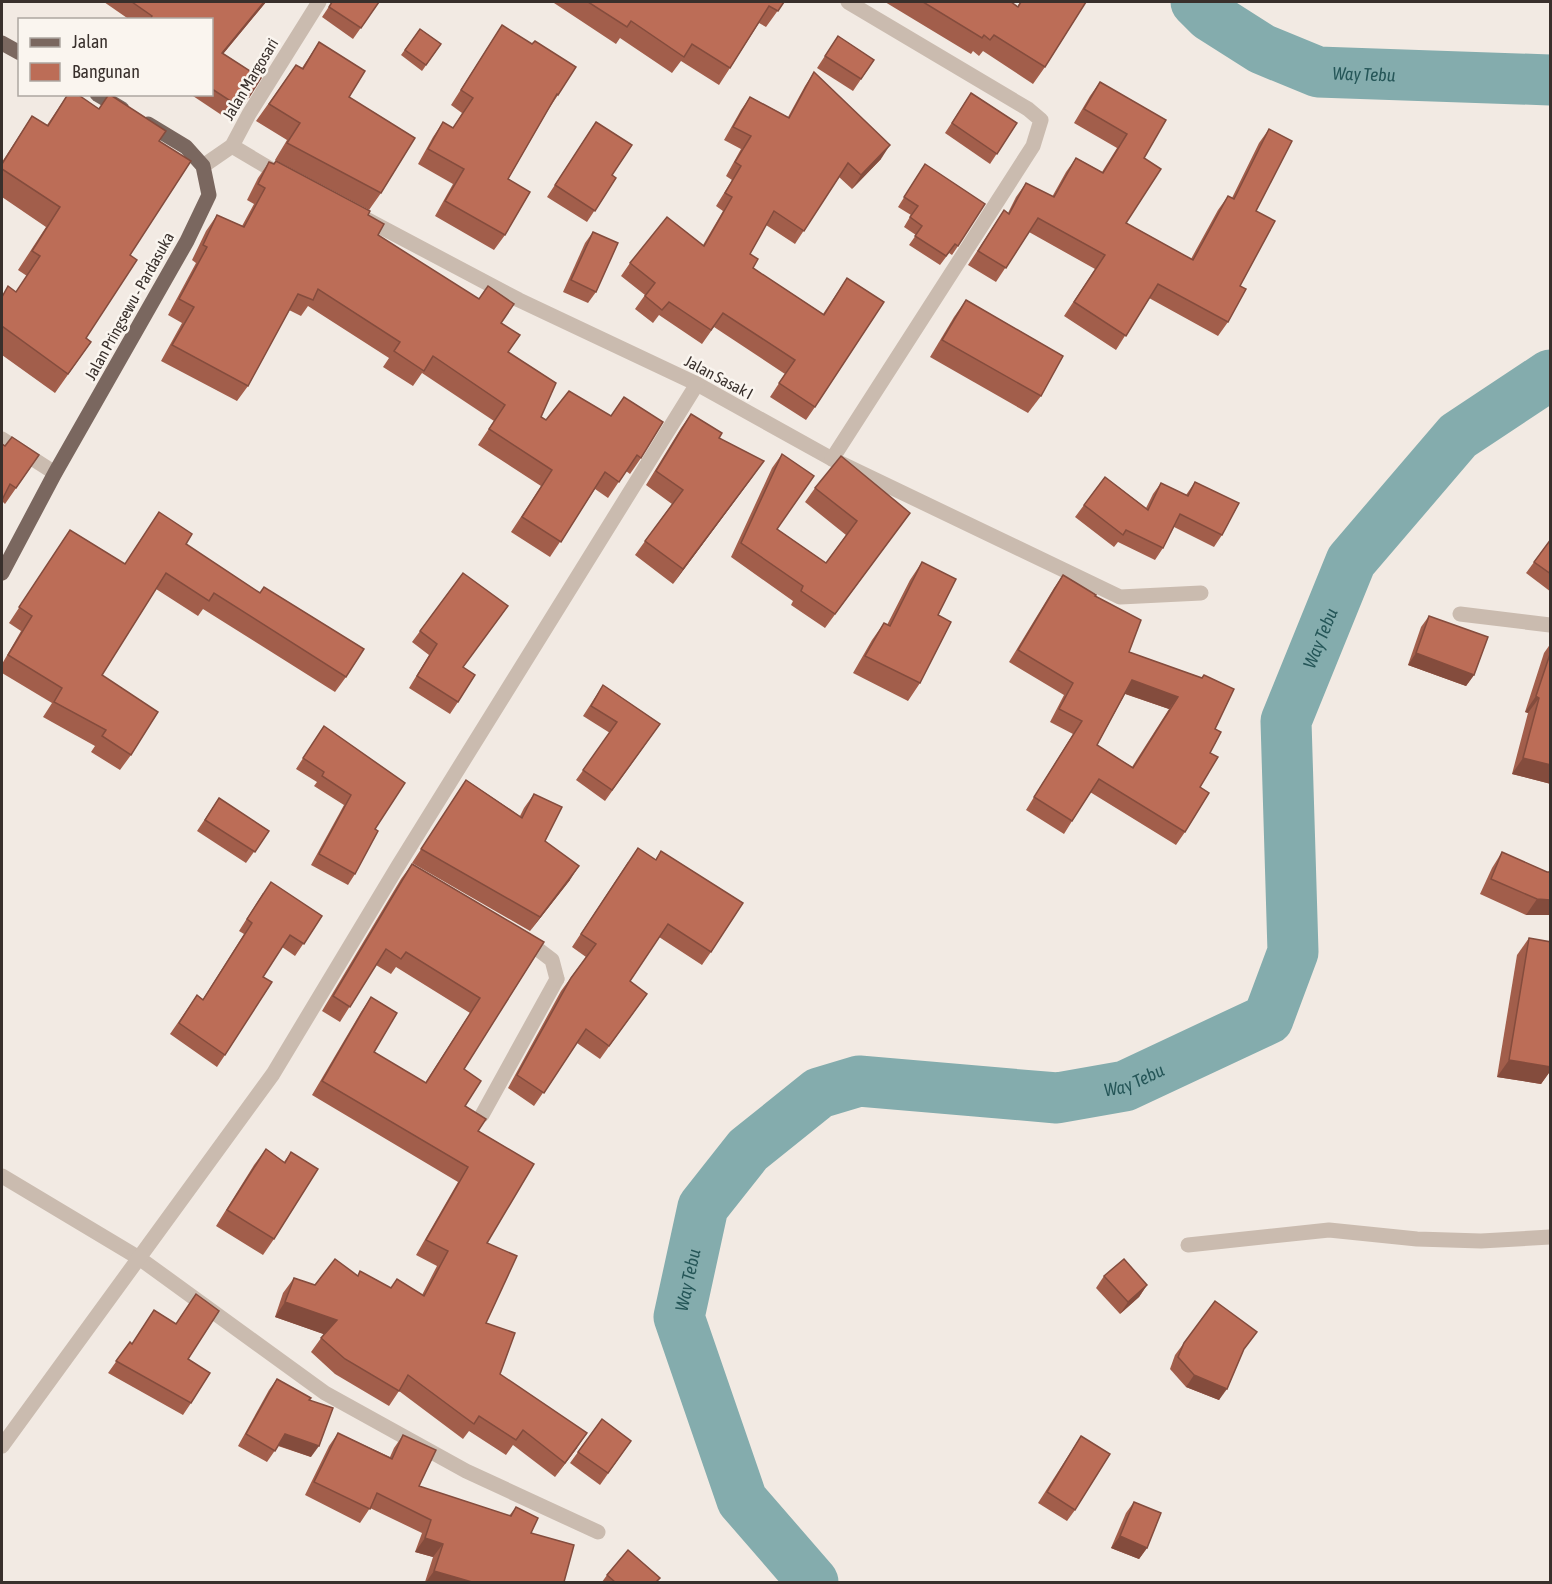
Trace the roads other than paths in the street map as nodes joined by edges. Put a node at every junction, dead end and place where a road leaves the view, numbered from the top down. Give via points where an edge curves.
1 (318, 2) edge
2 (848, 2) edge
3 (2, 43) edge
4 (18, 52) edge
5 (100, 96) edge
6 (232, 146) junction
7 (203, 166) junction
8 (302, 186) edge
9 (354, 213) edge
10 (697, 384) junction
11 (2, 439) edge
12 (832, 459) junction
13 (54, 473) junction
14 (2, 573) edge
15 (1201, 593) dead end
16 (1460, 614) dead end
17 (1551, 625) edge
18 (507, 928) edge
19 (482, 1115) edge
20 (2, 1176) edge
21 (1551, 1237) edge
22 (1188, 1245) dead end
23 (138, 1258) junction
24 (2, 1446) edge
25 (598, 1532) dead end

1 - 6 street, Jalan Margosari
2 - 12 street via 1041,120 1033,146
3 - 4 main road
5 - 7 main road via 186,147
6 - 7 street, Jalan Margosari
6 - 8 street
7 - 13 main road, Jalan Pringsewu - Pardasuka via 209,195
9 - 10 street, Jalan Sasak I via 519,300
10 - 12 street, Jalan Sasak I
10 - 23 street via 273,1074
11 - 13 street
12 - 15 street, Jalan Sasak I via 1120,597
13 - 14 main road, Jalan Pringsewu - Pardasuka
16 - 17 street
18 - 19 street via 552,960 557,979
20 - 23 street
21 - 22 street via 1480,1241 1329,1230
23 - 24 street
23 - 25 street via 325,1393 466,1471

